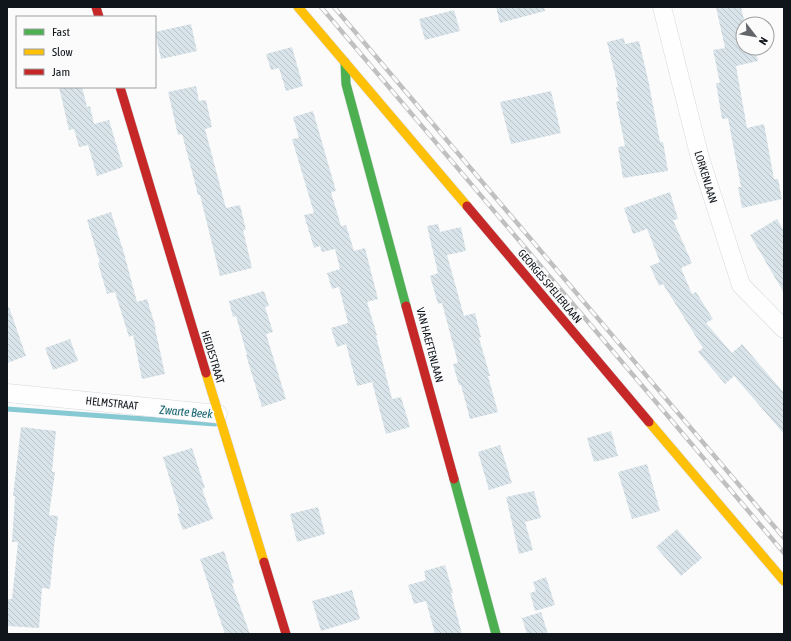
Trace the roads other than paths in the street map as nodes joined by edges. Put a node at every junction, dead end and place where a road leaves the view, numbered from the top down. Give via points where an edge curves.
1 (298, 7) edge
2 (662, 7) edge
3 (345, 62) junction
4 (120, 88) edge
5 (784, 329) edge
6 (7, 393) edge
7 (218, 414) junction
8 (784, 582) edge
9 (286, 634) edge
10 (496, 634) edge

1 - 3 street, GEORGES SPELIERLAAN
2 - 5 street, LORKENLAAN via 700,158 741,285
3 - 8 street, GEORGES SPELIERLAAN
3 - 10 street, VAN HAEFTENLAAN via 346,84
4 - 7 street, HEIDESTRAAT
6 - 7 street, HELMSTRAAT
7 - 9 street, HEIDESTRAAT

